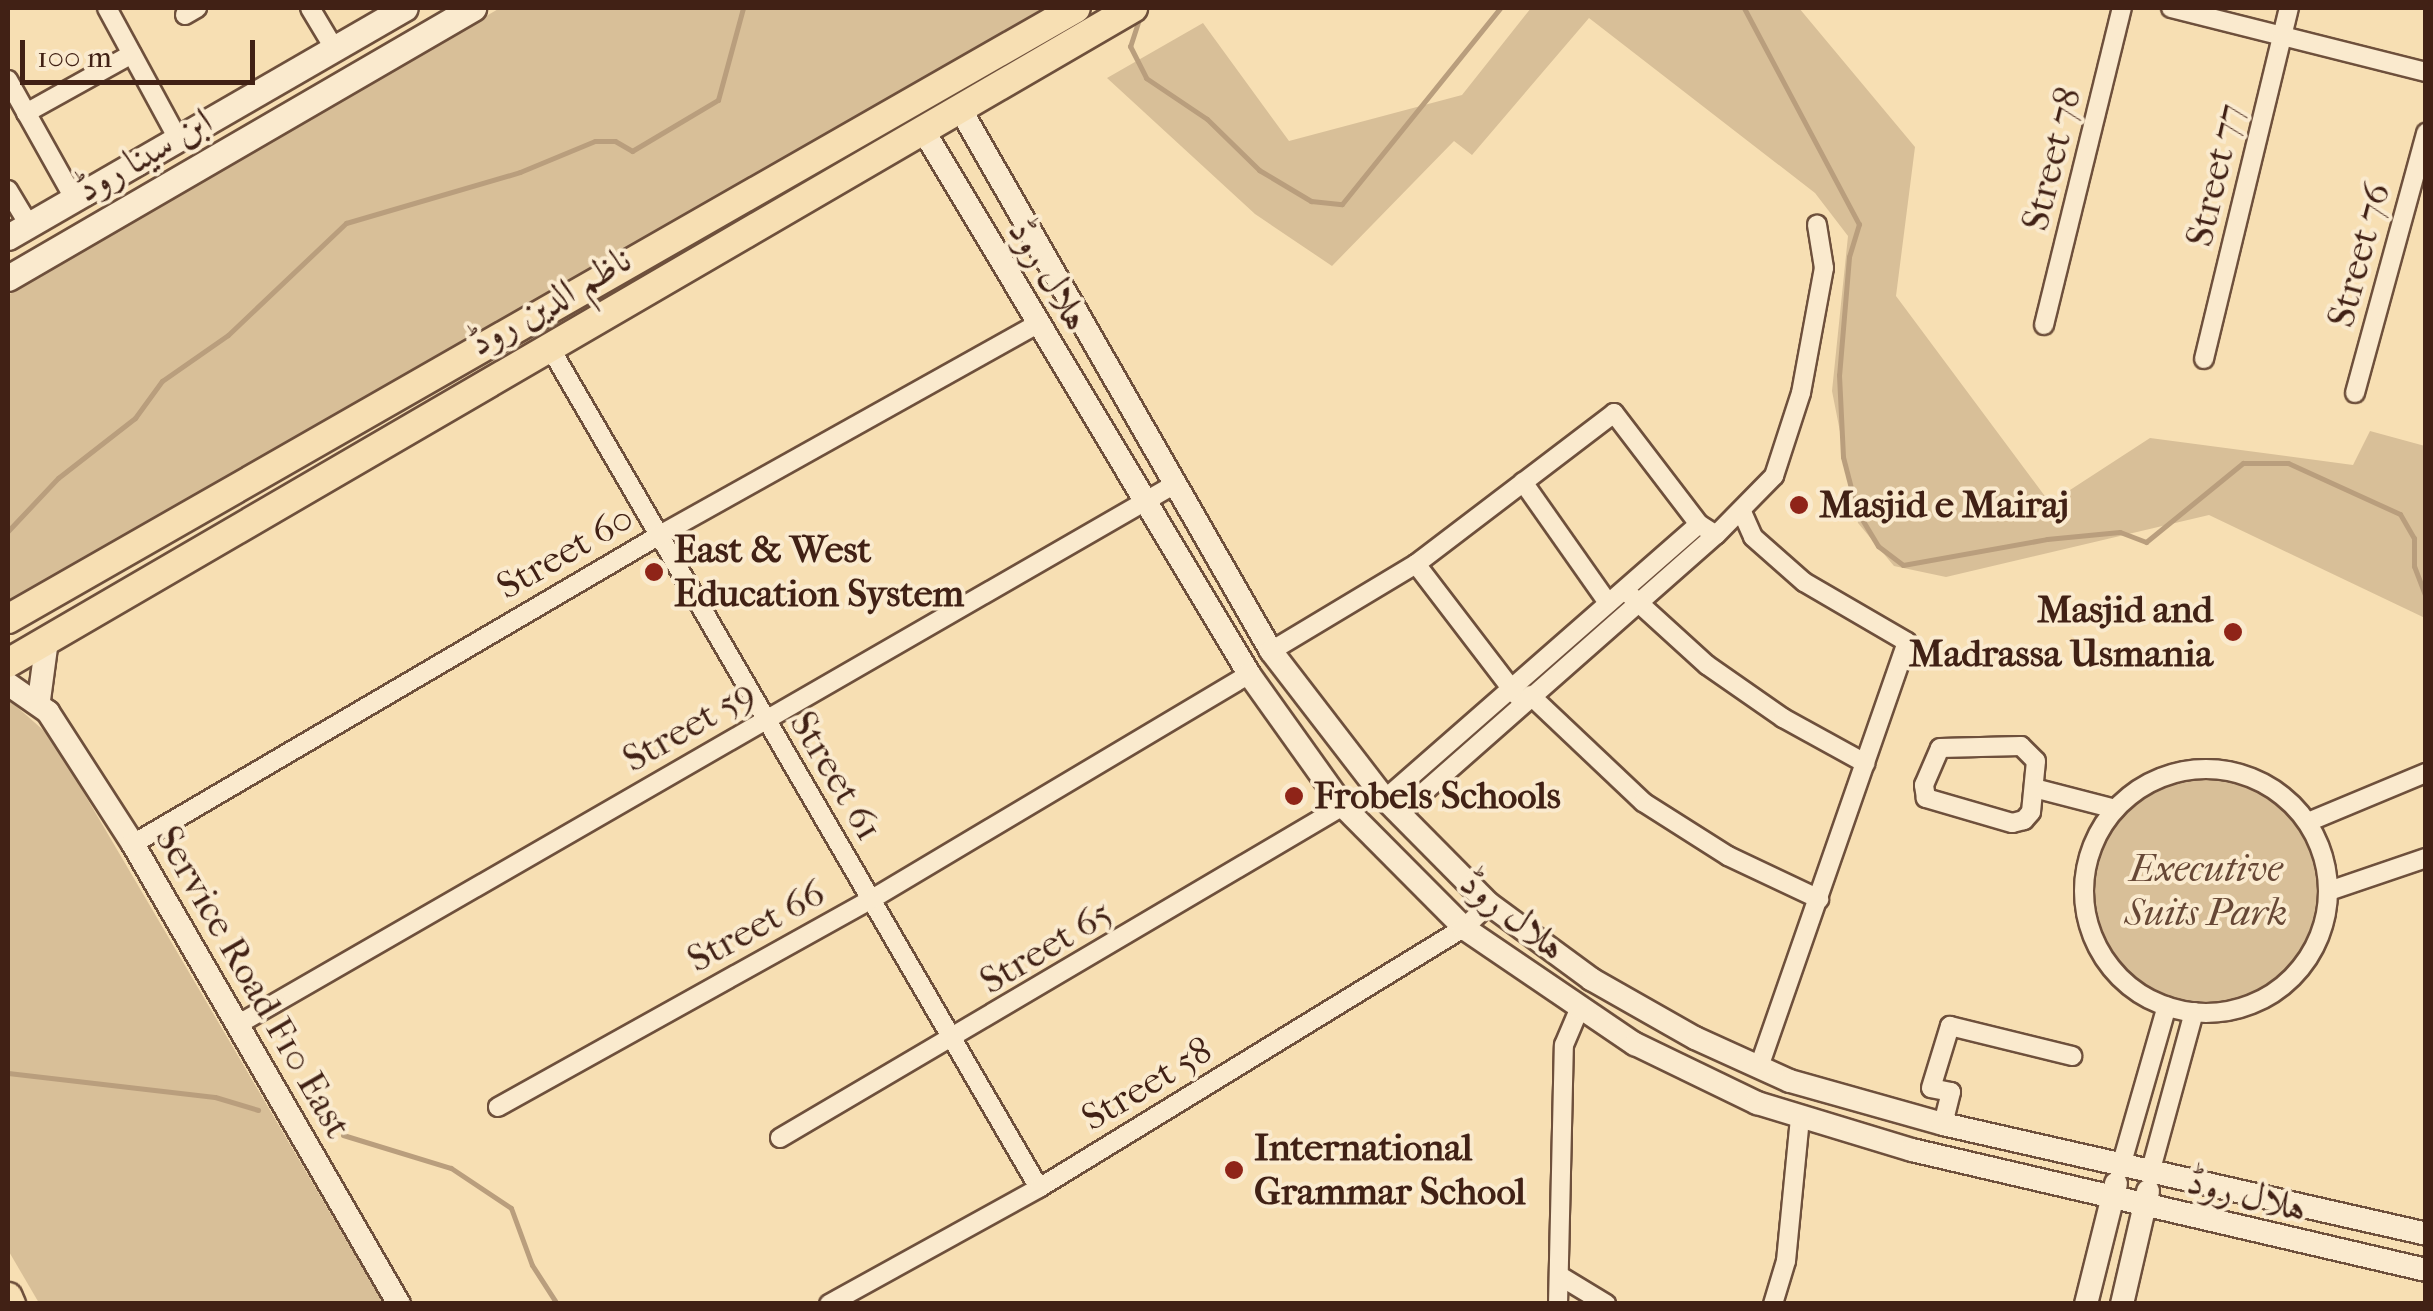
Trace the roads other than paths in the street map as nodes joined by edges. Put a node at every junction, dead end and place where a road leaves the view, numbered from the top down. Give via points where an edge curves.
1 (106, 8) edge
2 (310, 8) edge
3 (405, 8) edge
4 (473, 8) edge
5 (1076, 8) edge
6 (2122, 8) edge
7 (2171, 8) edge
8 (2288, 8) edge
9 (1124, 13) edge
10 (1054, 36) junction
11 (2281, 36) junction
12 (334, 48) junction
13 (132, 54) junction
14 (2426, 72) edge
15 (8, 80) edge
16 (959, 106) junction
17 (26, 114) junction
18 (922, 128) junction
19 (2426, 133) edge
20 (178, 138) junction
21 (9, 196) edge
22 (74, 198) junction
23 (702, 220) junction
24 (1818, 225) dead end
25 (18, 231) edge
26 (718, 247) junction
27 (8, 278) edge
28 (1036, 325) junction
29 (2044, 325) dead end
30 (548, 346) junction
31 (2204, 358) dead end
32 (2355, 393) dead end
33 (1523, 482) junction
34 (1175, 484) junction
35 (1149, 497) junction
36 (1742, 512) junction
37 (1699, 524) junction
38 (658, 536) junction
39 (1716, 536) junction
40 (147, 538) junction
41 (1416, 564) junction
42 (167, 568) junction
43 (1624, 589) junction
44 (1608, 604) junction
45 (1638, 604) junction
46 (8, 619) edge
47 (46, 640) junction
48 (1271, 651) junction
49 (8, 663) edge
50 (1249, 674) junction
51 (8, 684) edge
52 (1521, 696) junction
53 (39, 700) junction
54 (764, 720) junction
55 (1865, 763) junction
56 (2426, 773) edge
57 (2034, 788) junction
58 (1343, 806) junction
59 (1392, 807) junction
60 (2115, 809) junction
61 (2308, 822) junction
62 (133, 844) junction
63 (2426, 858) edge
64 (2328, 891) junction
65 (872, 899) junction
66 (1819, 899) junction
67 (1490, 904) junction
68 (1464, 928) junction
69 (2166, 1006) junction
70 (1579, 1010) junction
71 (2194, 1012) junction
72 (236, 1025) junction
73 (951, 1042) junction
74 (2072, 1056) dead end
75 (1759, 1067) junction
76 (498, 1108) dead end
77 (1800, 1117) junction
78 (1943, 1124) junction
79 (780, 1138) dead end
80 (2122, 1166) junction
81 (2150, 1173) junction
82 (1039, 1188) junction
83 (2112, 1198) junction
84 (2147, 1206) junction
85 (2426, 1234) edge
86 (2426, 1270) edge
87 (1560, 1276) junction
88 (8, 1297) edge
89 (12, 1304) edge
90 (399, 1304) edge
91 (829, 1304) edge
92 (1558, 1304) edge
93 (1606, 1304) edge
94 (1774, 1304) edge
95 (2086, 1304) edge
96 (2122, 1304) edge

1 - 13 street
2 - 12 street
3 - 12 main road, ابن سینا روڈ
4 - 27 main road, ابن سینا روڈ
5 - 10 main road, ناظم الدین روڈ
6 - 29 street, Street 78
7 - 11 street
8 - 11 street, Street 77
9 - 10 main road, ناظم الدین روڈ
10 - 16 main road, ناظم الدین روڈ
10 - 23 main road, ناظم الدین روڈ
11 - 14 street
11 - 31 street, Street 77
12 - 20 main road, ابن سینا روڈ
13 - 17 street
13 - 20 street
15 - 17 street
16 - 18 main road, ناظم الدین روڈ
16 - 34 street, ہلال روڈ
17 - 22 street
18 - 26 main road, ناظم الدین روڈ
18 - 28 street, ہلال روڈ
19 - 32 street, Street 76
20 - 22 main road, ابن سینا روڈ
21 - 25 street
22 - 25 main road, ابن سینا روڈ
23 - 26 main road
23 - 40 main road, ناظم الدین روڈ
24 - 36 street via 1824,268 1801,393 1774,476
26 - 30 main road, ناظم الدین روڈ
28 - 35 street, ہلال روڈ
28 - 38 street, Street 60
30 - 38 street, Street 61
30 - 42 main road, ناظم الدین روڈ
33 - 37 street via 1614,414
33 - 41 street
33 - 44 street
34 - 35 street, Street 59
34 - 48 street, ہلال روڈ
35 - 50 street, ہلال روڈ
35 - 54 street, Street 59
36 - 39 street
36 - 55 street via 1753,538 1804,582 1907,642
37 - 39 street
37 - 43 street
38 - 54 street, Street 61
38 - 62 street, Street 60
39 - 45 street
40 - 42 main road
40 - 46 main road, ناظم الدین روڈ
41 - 48 street
41 - 52 street
42 - 47 main road, ناظم الدین روڈ
43 - 44 street
43 - 45 street
44 - 52 street
45 - 52 street
45 - 55 street via 1783,718
47 - 49 main road, ناظم الدین روڈ
47 - 53 street
48 - 59 street, ہلال روڈ
50 - 58 street, ہلال روڈ
50 - 65 street, Street 66
51 - 53 street, Service Road F10 East
52 - 59 street
52 - 66 street via 1643,802 1728,856
53 - 62 street, Service Road F10 East
54 - 65 street, Street 61
54 - 72 street, Street 59
55 - 66 street
56 - 61 street
57 - 57 street via 2031,812 2012,823 1935,805 1924,784 1940,748 2020,746 2036,760
57 - 60 street
58 - 68 street, ہلال روڈ
58 - 73 street, Street 65
59 - 67 street, ہلال روڈ
60 - 61 street via 2166,776 2226,770 2258,780
60 - 69 street via 2087,862 2084,898 2091,933 2122,978
61 - 64 street via 2323,855
62 - 72 street, Service Road F10 East
63 - 64 street
64 - 71 street via 2313,950 2292,978 2263,999
65 - 73 street, Street 61
65 - 76 street, Street 66
66 - 75 street
67 - 68 street, Street 58
67 - 75 street, ہلال روڈ via 1591,978
68 - 70 street, ہلال روڈ
68 - 82 street, Street 58
69 - 71 street
69 - 80 street
70 - 77 street, ہلال روڈ via 1716,1083
70 - 87 street via 1564,1045
71 - 81 street
72 - 90 street, Service Road F10 East
73 - 79 street, Street 65
73 - 82 street, Street 61
74 - 78 street via 1950,1026 1931,1088 1950,1092
75 - 78 street, ہلال روڈ
77 - 83 street, ہلال روڈ
77 - 94 street via 1786,1261
78 - 80 street, ہلال روڈ
80 - 81 street, ہلال روڈ
80 - 83 street
81 - 84 street
81 - 85 street, ہلال روڈ
82 - 91 street, Street 58
83 - 84 street, ہلال روڈ
83 - 95 street
84 - 86 street, ہلال روڈ
84 - 96 street
87 - 92 street
87 - 93 street
88 - 89 main road

